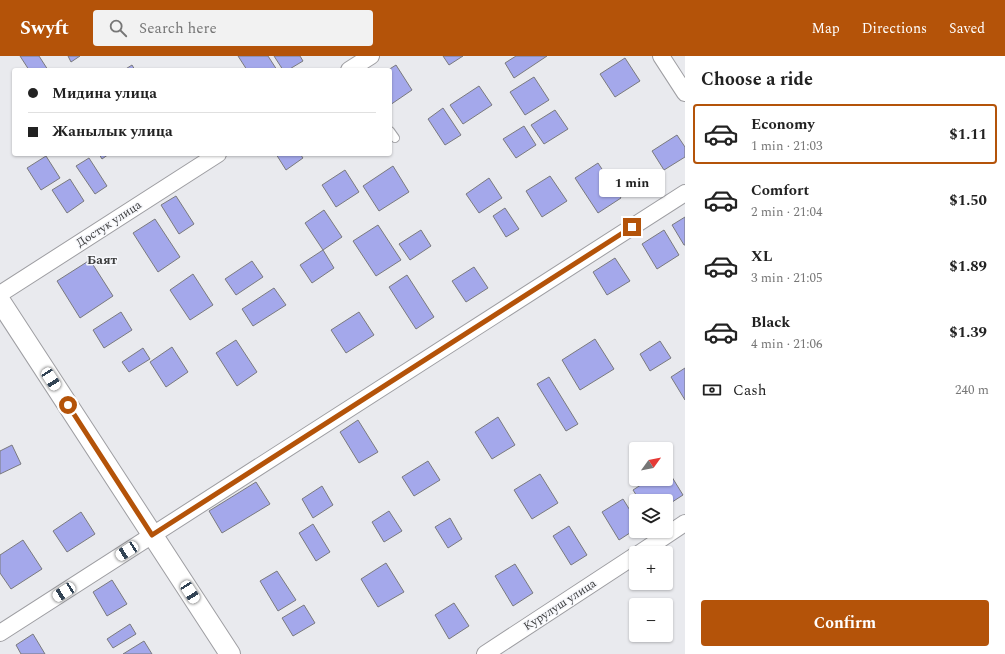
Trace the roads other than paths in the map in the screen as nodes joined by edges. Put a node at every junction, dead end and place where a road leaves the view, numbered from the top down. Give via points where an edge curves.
1 (371, 56) edge
2 (661, 56) edge
3 (353, 68) edge
4 (685, 93) edge
5 (392, 134) edge
6 (395, 138) dead end
7 (215, 156) edge
8 (685, 193) edge
9 (0, 294) edge
10 (0, 301) edge
11 (685, 523) edge
12 (152, 535) junction
13 (650, 546) edge
14 (629, 560) edge
15 (0, 633) edge
16 (230, 654) edge
17 (485, 654) edge

1 - 3 street
2 - 4 street
5 - 6 lane
7 - 9 street, Достук улица
8 - 12 street
10 - 12 street
11 - 13 street
12 - 15 street
12 - 16 street
14 - 17 street, Курулуш улица

